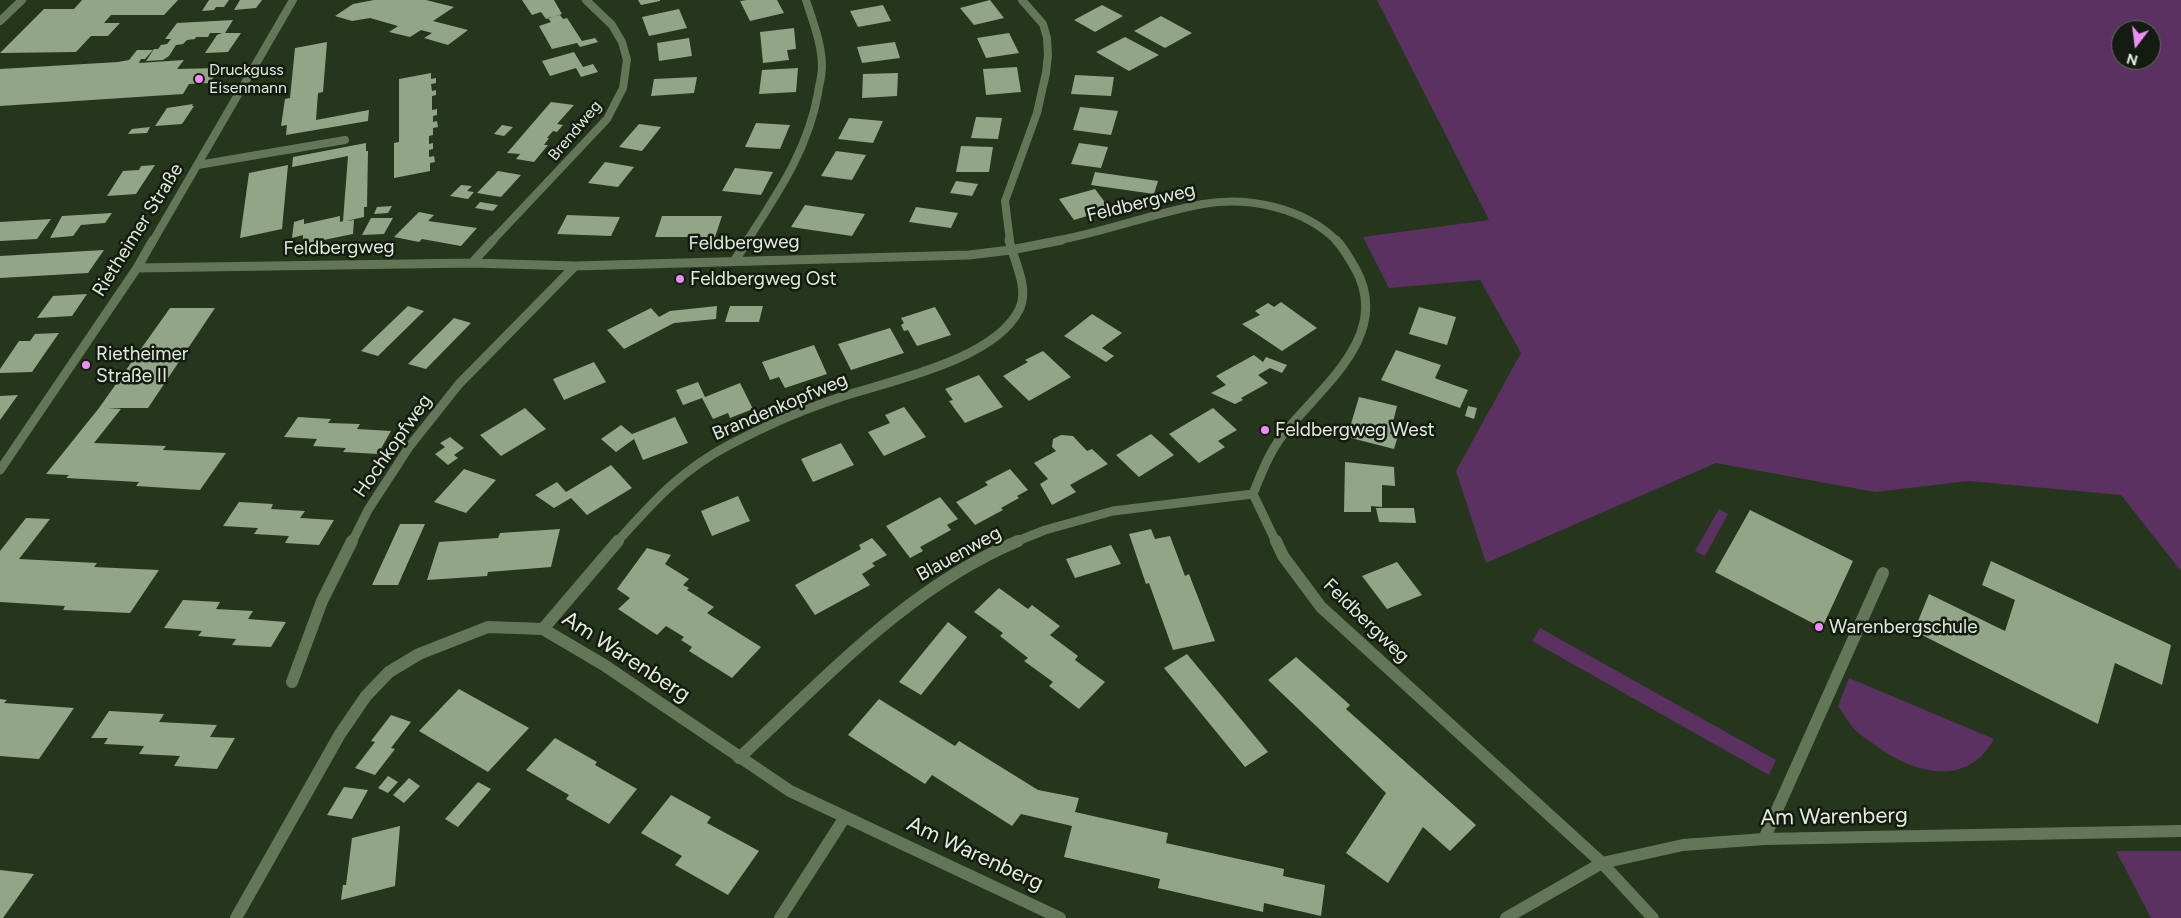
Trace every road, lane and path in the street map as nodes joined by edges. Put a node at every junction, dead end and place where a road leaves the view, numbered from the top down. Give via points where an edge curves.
1 (22, 0) edge
2 (293, 0) edge
3 (586, 0) edge
4 (806, 0) edge
5 (1022, 0) edge
6 (0, 21) edge
7 (345, 140) dead end
8 (198, 165) junction
9 (1011, 250) junction
10 (734, 260) junction
11 (472, 264) junction
12 (575, 266) junction
13 (137, 268) junction
14 (0, 470) edge
15 (1253, 494) junction
16 (1883, 573) dead end
17 (543, 629) junction
18 (292, 682) dead end
19 (739, 758) junction
20 (845, 817) junction
21 (2181, 831) edge
22 (1764, 839) junction
23 (1602, 863) junction
24 (236, 918) edge
25 (780, 918) edge
26 (1060, 918) edge
27 (1506, 918) edge
28 (1653, 918) edge

1 - 6 street
2 - 8 street, Rietheimer Straße
3 - 11 street, Brendweg via 612,25 622,42 627,60 623,88 607,119
4 - 10 street via 818,35 822,68 815,108 805,141 786,180
5 - 9 street, Brandenkopfweg via 1043,24 1049,60 1030,137 1005,203
7 - 8 street
8 - 13 street, Rietheimer Straße
9 - 10 street, Feldbergweg via 919,258
9 - 15 street, Feldbergweg via 1088,235 1204,204 1240,202 1303,216 1326,230 1343,247 1366,292 1361,334 1342,369 1281,437
9 - 17 street, Brandenkopfweg via 1024,289 1022,303 1016,316 985,346 956,359 830,400 768,426 682,474 592,569
10 - 12 street, Feldbergweg
11 - 12 street, Feldbergweg
11 - 13 street, Feldbergweg
12 - 18 street, Hochkopfweg via 460,384 409,447 368,510 322,602
13 - 14 street, Rietheimer Straße
15 - 19 street, Blauenweg via 1113,511 1045,530 985,555 923,593 881,626
15 - 23 street, Feldbergweg via 1283,556 1320,607
16 - 22 street
17 - 19 street, Am Warenberg via 604,665
17 - 24 street, Am Warenberg via 488,627 418,654 389,672 366,696 340,734
19 - 20 street, Am Warenberg via 790,791
20 - 25 street
20 - 26 street, Am Warenberg
21 - 22 street, Am Warenberg
22 - 23 street, Am Warenberg via 1683,845
23 - 27 street, Am Warenberg
23 - 28 street, Feldbergweg

